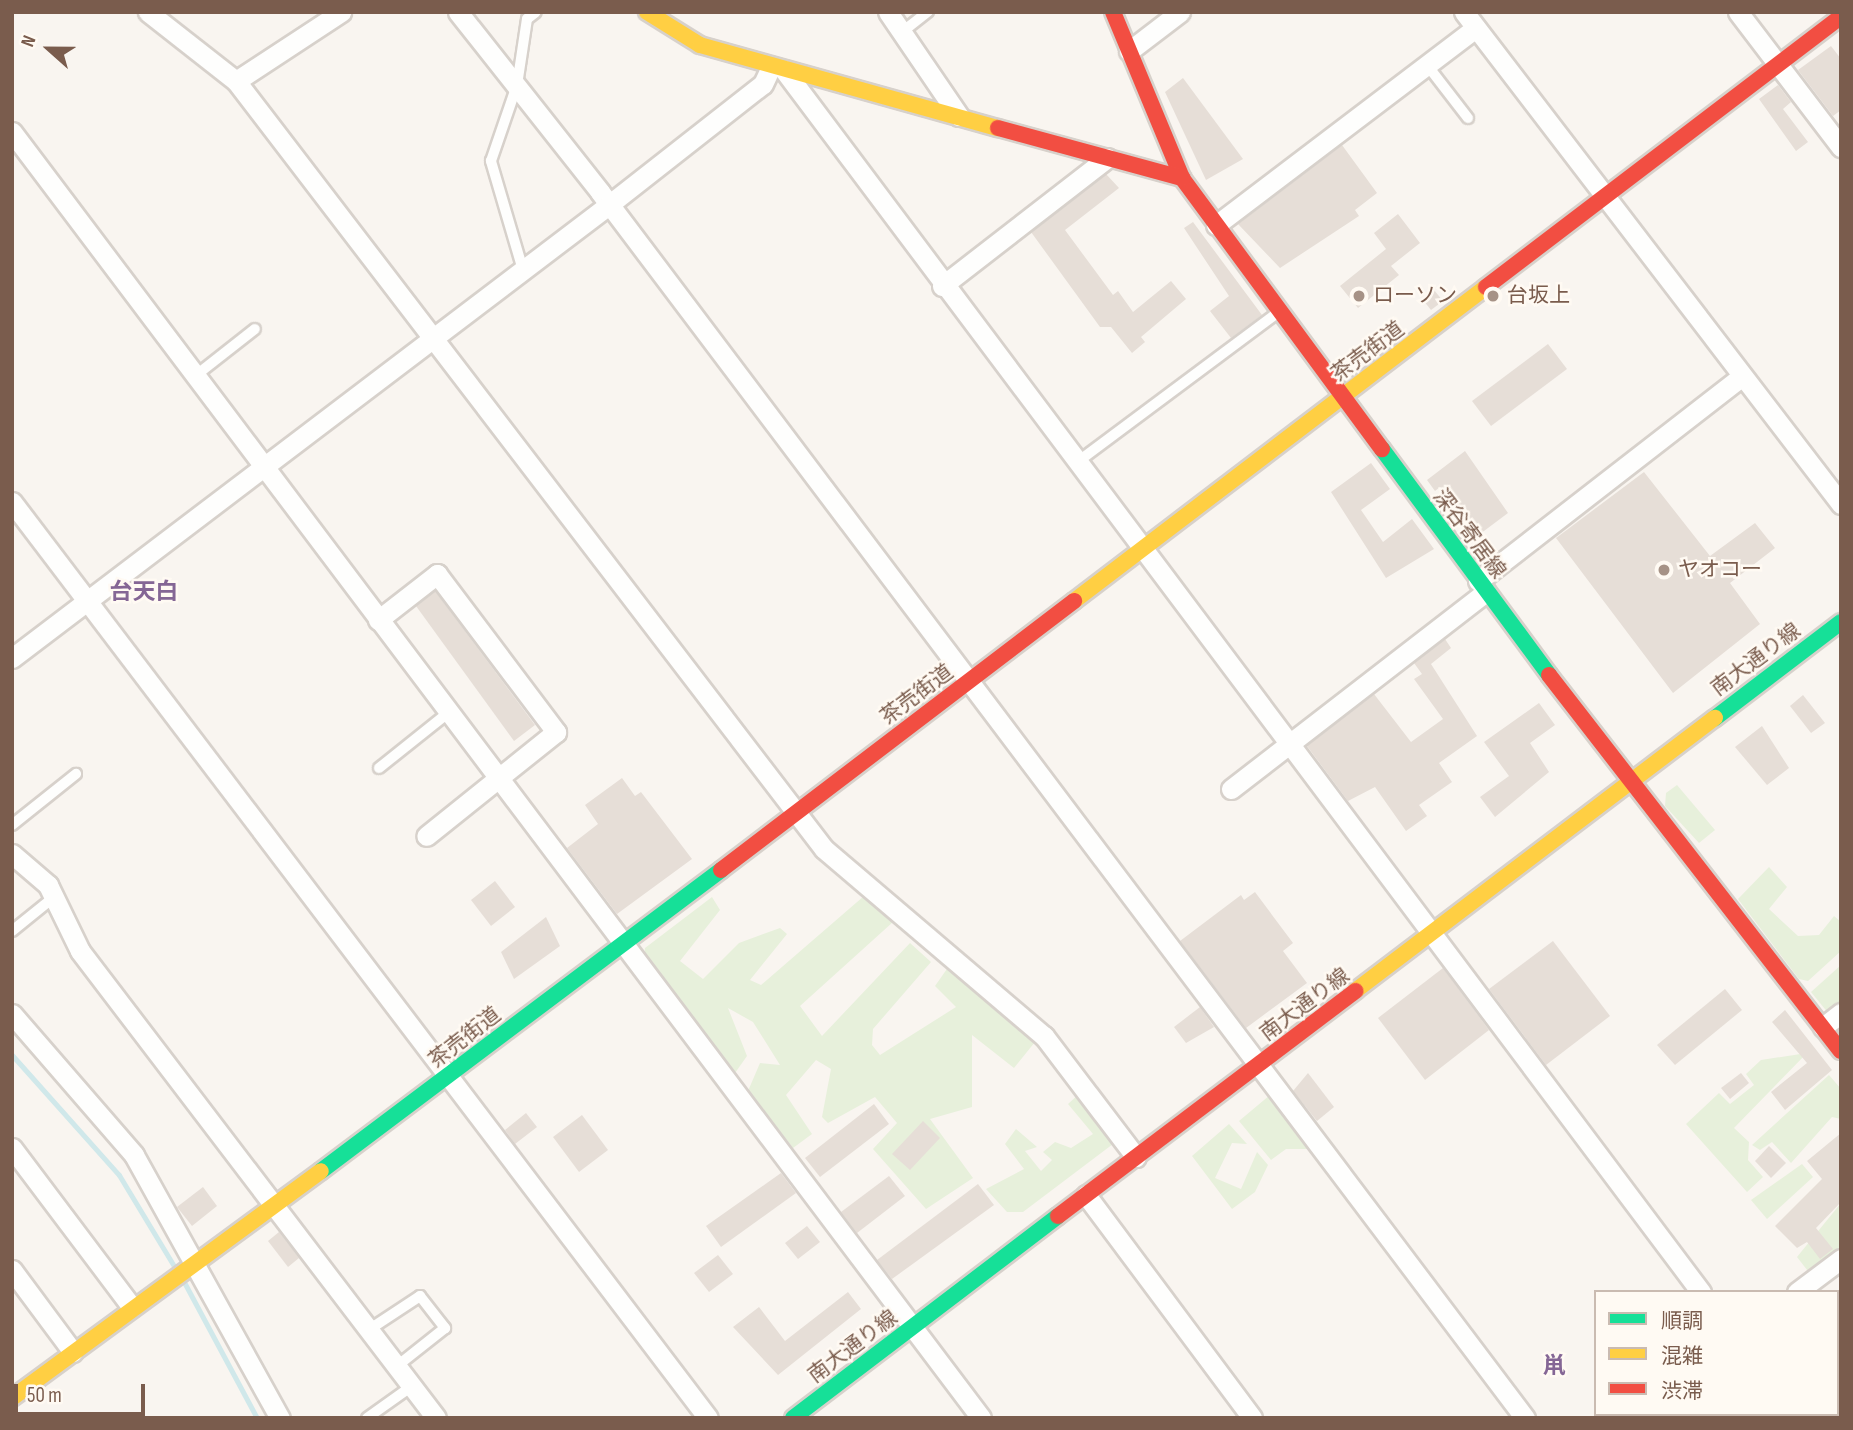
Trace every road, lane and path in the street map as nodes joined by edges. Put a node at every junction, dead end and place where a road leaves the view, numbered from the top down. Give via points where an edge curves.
1 (148, 12) edge
2 (341, 12) edge
3 (458, 12) edge
4 (536, 12) edge
5 (647, 12) edge
6 (888, 12) edge
7 (928, 12) edge
8 (1114, 12) edge
9 (1180, 12) edge
10 (1464, 12) edge
11 (1738, 12) edge
12 (1841, 17) edge
13 (1476, 28) junction
14 (902, 32) junction
15 (1129, 51) junction
16 (1427, 65) junction
17 (1779, 66) junction
18 (777, 69) junction
19 (236, 81) junction
20 (517, 85) junction
21 (959, 116) junction
22 (1468, 118) dead end
23 (12, 132) edge
24 (1841, 147) edge
25 (1107, 158) junction
26 (1182, 178) junction
27 (1606, 198) junction
28 (607, 208) junction
29 (1216, 225) junction
30 (523, 271) junction
31 (942, 286) junction
32 (1279, 311) junction
33 (255, 329) dead end
34 (431, 340) junction
35 (1742, 376) junction
36 (195, 377) junction
37 (1342, 398) junction
38 (1076, 464) junction
39 (262, 467) junction
40 (1841, 504) edge
41 (15, 511) edge
42 (1142, 551) junction
43 (1482, 586) junction
44 (86, 600) junction
45 (378, 620) junction
46 (1841, 622) edge
47 (12, 657) edge
48 (968, 683) junction
49 (448, 713) junction
50 (1286, 744) junction
51 (379, 768) dead end
52 (76, 774) dead end
53 (498, 779) junction
54 (1629, 783) junction
55 (1231, 789) dead end
56 (795, 814) junction
57 (12, 825) edge
58 (426, 836) dead end
59 (12, 854) edge
60 (54, 897) junction
61 (12, 931) edge
62 (1430, 935) junction
63 (624, 941) junction
64 (1841, 1013) edge
65 (12, 1014) edge
66 (1823, 1027) junction
67 (1841, 1051) edge
68 (1256, 1069) junction
69 (448, 1078) junction
70 (12, 1148) edge
71 (1136, 1157) junction
72 (1086, 1195) junction
73 (276, 1205) junction
74 (1841, 1259) edge
75 (194, 1263) junction
76 (12, 1270) edge
77 (1699, 1290) edge
78 (1800, 1290) edge
79 (132, 1307) junction
80 (914, 1328) junction
81 (369, 1329) junction
82 (74, 1352) junction
83 (397, 1366) junction
84 (412, 1386) junction
85 (12, 1398) edge
86 (280, 1418) edge
87 (367, 1418) edge
88 (436, 1418) edge
89 (709, 1418) edge
90 (793, 1418) edge
91 (981, 1418) edge
92 (1252, 1418) edge
93 (1524, 1418) edge

1 - 19 street
2 - 19 street
3 - 20 street
4 - 20 lane via 527,19
5 - 18 street via 700,45
6 - 14 street
7 - 14 lane
8 - 15 street, 深谷寄居線
9 - 15 street
10 - 13 street
11 - 17 street
12 - 17 street, 茶売街道
13 - 16 street
13 - 27 street
14 - 21 street
15 - 26 street, 深谷寄居線
16 - 22 lane
16 - 29 street
17 - 24 street
17 - 27 street, 茶売街道
18 - 21 street
18 - 28 street
18 - 31 street
19 - 34 street
20 - 28 street
20 - 30 lane via 492,160
21 - 25 street
23 - 36 street
25 - 26 street
25 - 31 street
26 - 29 street, 深谷寄居線
27 - 35 street
27 - 37 street, 茶売街道
28 - 30 street
28 - 48 street
29 - 32 street, 深谷寄居線
30 - 34 street
31 - 38 street
32 - 37 street, 深谷寄居線
32 - 38 lane
33 - 36 lane
34 - 39 street
34 - 56 street
35 - 40 street
35 - 43 street
36 - 39 street
37 - 42 street, 茶売街道
37 - 43 street, 深谷寄居線
38 - 42 street
39 - 44 street
39 - 45 street
41 - 44 street
42 - 48 street, 茶売街道
42 - 50 street
43 - 50 street
43 - 54 street, 深谷寄居線
44 - 47 street
44 - 69 street
45 - 49 street
45 - 53 street via 437,574 540,710 556,732
46 - 54 street, 南大通り線
48 - 56 street, 茶売街道
48 - 68 street
49 - 51 lane
49 - 53 street
50 - 55 street
50 - 62 street
52 - 57 lane
53 - 58 street
53 - 63 street
54 - 62 street, 南大通り線
54 - 66 street, 深谷寄居線
56 - 63 street, 茶売街道
56 - 71 street via 824,849 1044,1036
59 - 60 street
60 - 61 lane
60 - 73 street via 80,951
62 - 68 street, 南大通り線
62 - 77 street
63 - 69 street, 茶売街道
63 - 80 street
64 - 66 street
65 - 75 street via 134,1154
66 - 67 street, 深谷寄居線
68 - 71 street, 南大通り線
68 - 93 street
69 - 73 street, 茶売街道
69 - 89 street
70 - 79 street
71 - 72 street, 南大通り線
72 - 80 street, 南大通り線
72 - 92 street
73 - 75 street, 茶売街道
73 - 81 street
74 - 78 street
75 - 79 street, 茶売街道
75 - 86 street
76 - 82 street
79 - 82 street, 茶売街道
80 - 90 street, 南大通り線
80 - 91 street
81 - 83 street
81 - 83 lane via 420,1296 445,1328
82 - 85 street, 茶売街道
83 - 84 street
84 - 87 lane
84 - 88 street

